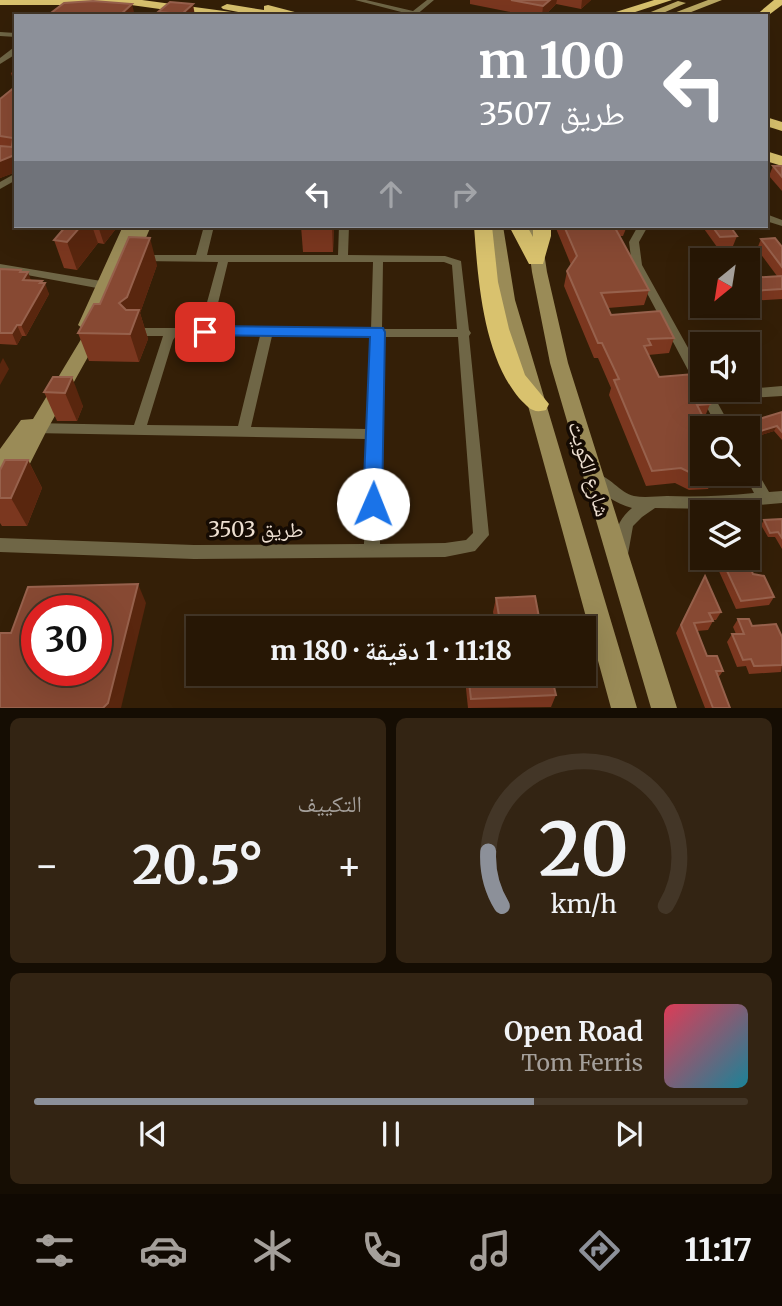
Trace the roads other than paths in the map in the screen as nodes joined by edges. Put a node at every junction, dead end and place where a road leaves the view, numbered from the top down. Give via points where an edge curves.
1 (170, 0) edge
2 (210, 0) edge
3 (358, 0) edge
4 (432, 0) edge
5 (666, 0) edge
6 (691, 0) edge
7 (717, 0) edge
8 (781, 0) edge
9 (59, 1) edge
10 (0, 2) edge
11 (176, 14) edge
12 (223, 14) edge
13 (266, 14) edge
14 (292, 14) edge
15 (412, 14) edge
16 (617, 14) edge
17 (652, 14) edge
18 (678, 14) edge
19 (764, 14) edge
20 (130, 228) edge
21 (143, 228) edge
22 (208, 228) edge
23 (344, 228) edge
24 (483, 228) edge
25 (496, 228) edge
26 (519, 228) edge
27 (533, 228) edge
28 (542, 228) edge
29 (642, 228) edge
30 (124, 258) junction
31 (201, 258) junction
32 (224, 258) junction
33 (343, 258) junction
34 (379, 258) junction
35 (536, 260) junction
36 (0, 267) edge
37 (112, 287) junction
38 (136, 332) edge
39 (205, 332) junction
40 (267, 332) junction
41 (377, 332) junction
42 (465, 333) junction
43 (172, 334) junction
44 (690, 364) edge
45 (760, 391) edge
46 (782, 391) edge
47 (538, 404) junction
48 (32, 428) junction
49 (139, 430) junction
50 (243, 432) junction
51 (374, 434) junction
52 (585, 460) junction
53 (0, 465) edge
54 (758, 486) edge
55 (782, 497) edge
56 (765, 499) junction
57 (0, 503) edge
58 (652, 503) junction
59 (0, 545) edge
60 (372, 551) junction
61 (627, 584) junction
62 (624, 708) edge
63 (664, 708) edge

1 - 13 highway
2 - 14 highway
3 - 15 street
4 - 15 street
5 - 16 highway
6 - 17 main road
7 - 18 main road
8 - 19 highway
9 - 10 highway
9 - 11 highway
9 - 12 highway via 145,4
20 - 30 main road
21 - 30 main road
22 - 31 street
23 - 33 street
24 - 47 highway via 488,282 499,329 516,378
25 - 47 main road, شارع الكويت via 507,300
26 - 35 highway
27 - 35 main road, شارع الكويت
28 - 35 highway
29 - 44 street via 634,243 636,265
30 - 31 street
30 - 37 main road
31 - 32 street
32 - 33 street
32 - 39 street
33 - 34 street
34 - 41 street
34 - 42 street, طريق 3503 via 454,261
35 - 52 main road, شارع الكويت via 545,313
36 - 37 street
37 - 48 main road via 58,370
38 - 43 street
39 - 40 street
39 - 43 street
40 - 41 street
40 - 50 street
41 - 42 street
41 - 51 street
42 - 60 street, طريق 3503 via 481,535 461,549
43 - 49 street
45 - 46 street
47 - 62 main road, شارع الكويت
48 - 49 street
48 - 53 main road
48 - 57 main road
49 - 50 street
50 - 51 street
51 - 60 street
52 - 58 street via 611,492 631,502
52 - 61 main road, شارع الكويت
54 - 56 street
55 - 56 street
56 - 58 street
58 - 61 street via 624,524
59 - 60 street, طريق 3503 via 194,552
61 - 63 main road, شارع الكويت

